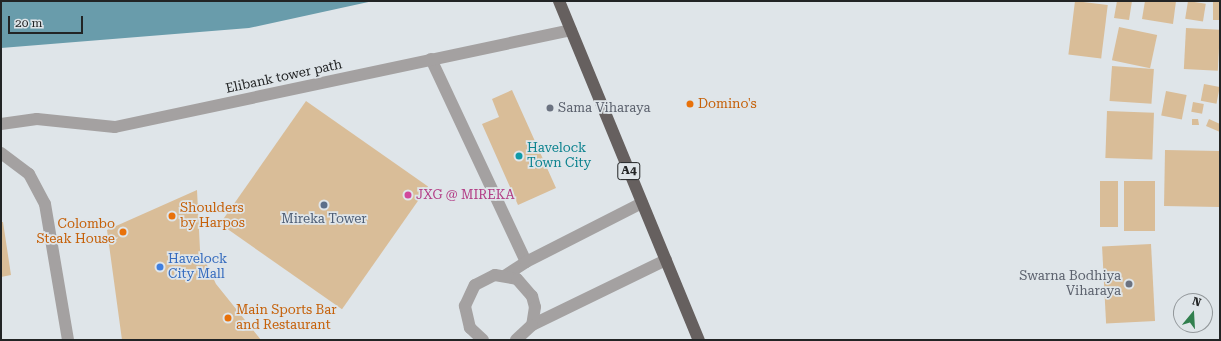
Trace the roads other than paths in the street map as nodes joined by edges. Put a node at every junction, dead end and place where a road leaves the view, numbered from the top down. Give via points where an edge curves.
1 (559, 1) edge
2 (571, 30) junction
3 (431, 59) junction
4 (1, 124) edge
5 (1, 153) edge
6 (642, 203) junction
7 (666, 260) junction
8 (526, 262) junction
9 (506, 276) junction
10 (532, 325) junction
11 (68, 340) edge
12 (483, 340) edge
13 (516, 340) edge
14 (699, 340) edge

1 - 2 highway, A4
2 - 3 street, Elibank tower path
2 - 6 highway, A4
3 - 4 street, Elibank tower path via 115,128 37,119
3 - 8 street
5 - 11 street via 29,174 45,204
6 - 7 highway, A4
6 - 8 street
7 - 10 street
7 - 14 highway, A4
8 - 9 street
9 - 10 street via 517,279 532,296 535,307
9 - 12 street via 484,279 468,294 466,317 470,328
10 - 13 street

